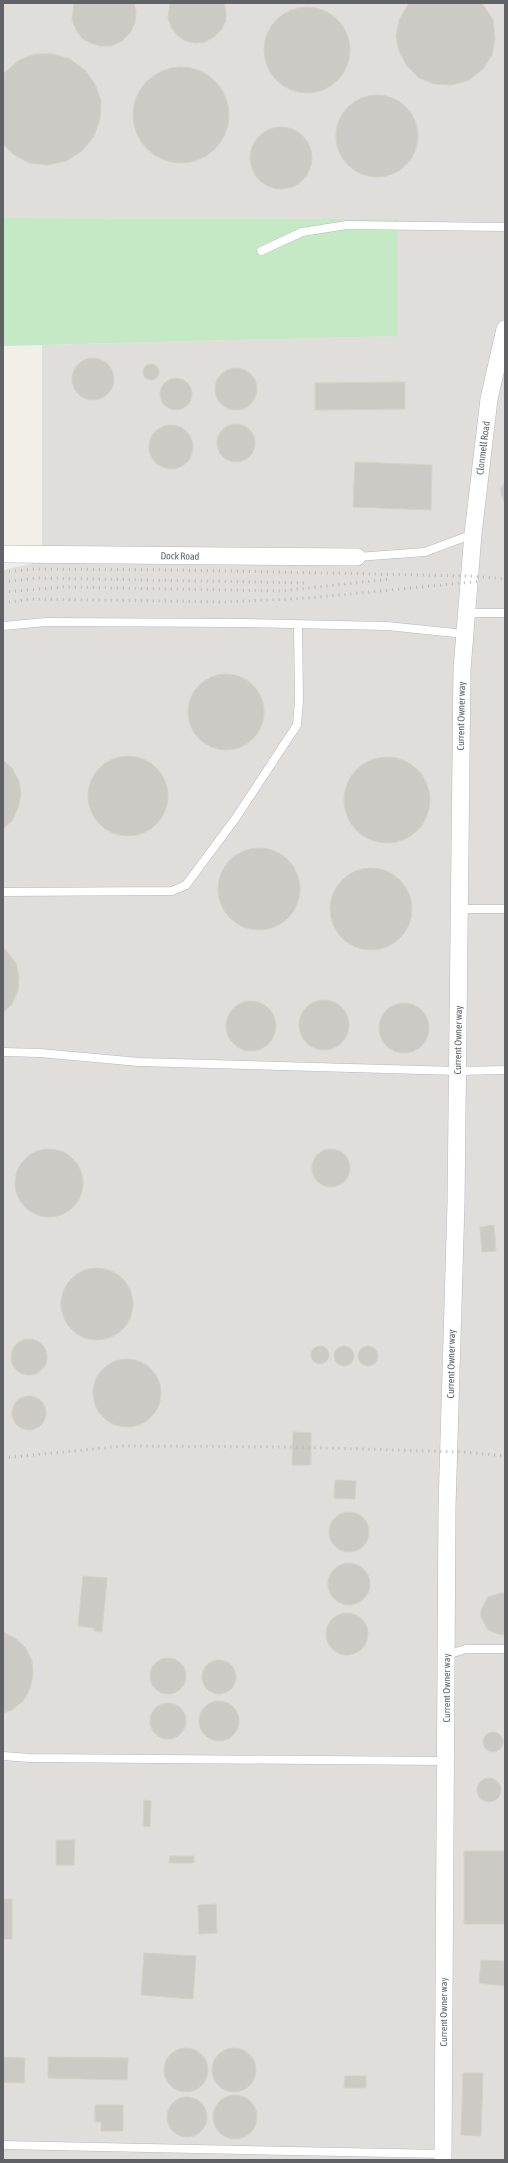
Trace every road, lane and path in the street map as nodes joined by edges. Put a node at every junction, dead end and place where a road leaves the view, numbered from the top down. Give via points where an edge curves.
1 (505, 227) edge
2 (261, 251) dead end
3 (505, 329) edge
4 (474, 534) junction
5 (3, 554) edge
6 (357, 557) joint
7 (470, 568) joint
8 (467, 613) junction
9 (505, 614) edge
10 (298, 625) junction
11 (3, 626) edge
12 (465, 634) junction
13 (3, 892) edge
14 (459, 909) junction
15 (505, 909) edge
16 (3, 1052) edge
17 (505, 1070) edge
18 (457, 1071) junction
19 (505, 1649) edge
20 (446, 1655) junction
21 (3, 1756) edge
22 (445, 1761) junction
23 (3, 2145) edge
24 (442, 2157) edge

1 - 2 lane via 347,224 302,232
3 - 4 street, Clonmell Road via 489,399
4 - 6 lane via 425,552
4 - 7 street, Clonmell Road
5 - 6 street, Dock Road
7 - 8 street, Current Owner way
8 - 9 lane
8 - 12 street, Current Owner way
10 - 11 lane via 46,622
10 - 12 lane via 387,626
10 - 13 lane via 297,725 235,819 186,885 172,891
12 - 14 street, Current Owner way via 462,669
14 - 15 lane
14 - 18 street, Current Owner way
16 - 18 lane via 139,1062
17 - 18 lane
18 - 20 street, Current Owner way
19 - 20 lane via 466,1649
20 - 22 street, Current Owner way
21 - 22 lane
22 - 24 street, Current Owner way
23 - 24 lane

